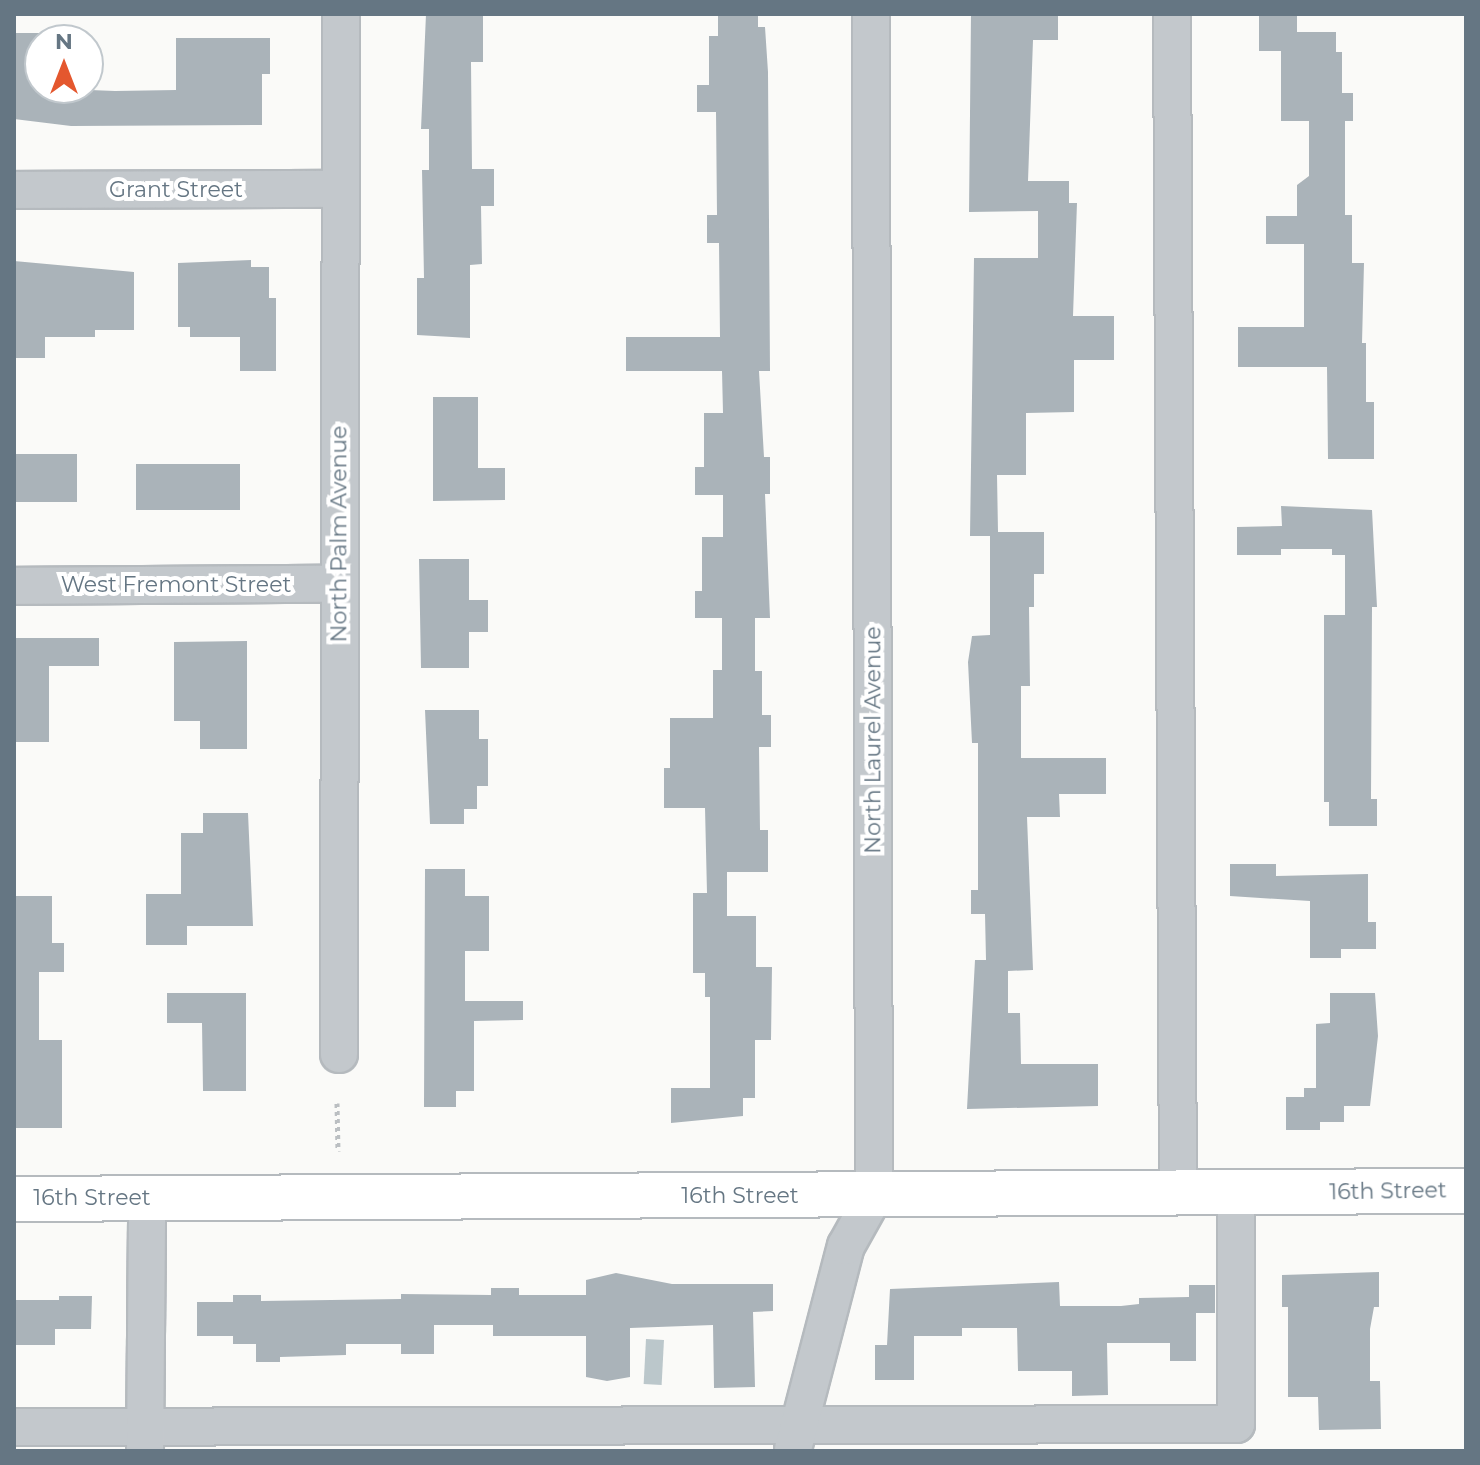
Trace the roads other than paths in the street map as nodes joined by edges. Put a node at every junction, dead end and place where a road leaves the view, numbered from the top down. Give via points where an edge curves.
1 (341, 14) edge
2 (871, 14) edge
3 (1172, 14) edge
4 (338, 189) junction
5 (14, 190) edge
6 (339, 584) junction
7 (14, 586) edge
8 (339, 1054) dead end
9 (1466, 1191) edge
10 (1178, 1193) junction
11 (1236, 1193) junction
12 (874, 1196) junction
13 (147, 1198) junction
14 (14, 1199) edge
15 (14, 1427) edge
16 (144, 1438) edge
17 (795, 1440) edge

1 - 4 street, North Palm Avenue
2 - 12 street, North Laurel Avenue
3 - 10 street
4 - 5 street, Grant Street
4 - 6 street, North Palm Avenue
6 - 7 street, West Fremont Street
6 - 8 street, North Palm Avenue
9 - 11 main road, 16th Street
10 - 11 main road, 16th Street
10 - 12 main road, 16th Street
11 - 17 street via 1236,1424
12 - 13 main road, 16th Street
12 - 17 street, North Laurel Avenue via 846,1246
13 - 14 main road, 16th Street
13 - 16 street
15 - 16 street
16 - 17 street

